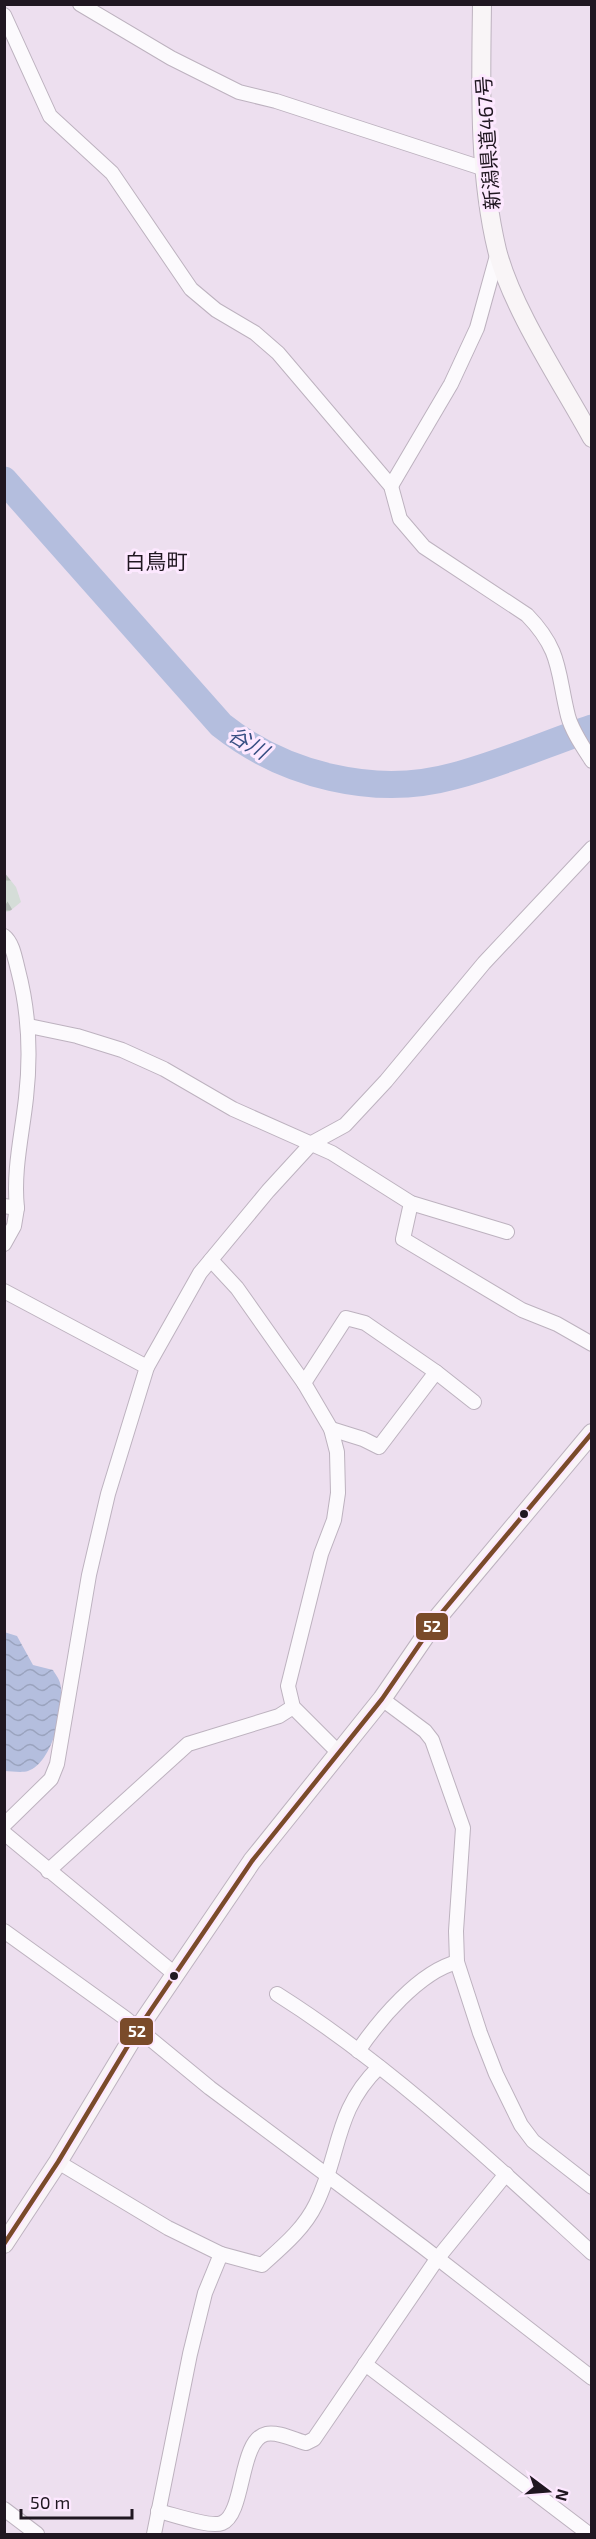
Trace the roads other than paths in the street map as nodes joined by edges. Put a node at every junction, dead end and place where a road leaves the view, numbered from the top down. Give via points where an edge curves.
1 (80, 4) edge
2 (482, 4) edge
3 (4, 15) edge
4 (485, 170) junction
5 (498, 252) junction
6 (591, 438) edge
7 (391, 486) junction
8 (591, 761) edge
9 (591, 848) edge
10 (4, 936) edge
11 (28, 1026) junction
12 (312, 1143) junction
13 (411, 1203) junction
14 (11, 1207) edge
15 (507, 1232) dead end
16 (4, 1244) edge
17 (211, 1260) junction
18 (4, 1291) edge
19 (591, 1344) edge
20 (147, 1367) junction
21 (436, 1371) junction
22 (304, 1383) junction
23 (474, 1402) dead end
24 (331, 1429) junction
25 (591, 1433) edge
26 (382, 1699) junction
27 (293, 1707) junction
28 (340, 1754) junction
29 (4, 1825) edge
30 (4, 1833) edge
31 (48, 1871) junction
32 (4, 1931) edge
33 (457, 1962) junction
34 (176, 1975) junction
35 (277, 1994) dead end
36 (138, 2029) junction
37 (358, 2051) junction
38 (379, 2067) junction
39 (58, 2162) junction
40 (326, 2174) junction
41 (506, 2174) junction
42 (591, 2187) edge
43 (4, 2244) edge
44 (591, 2253) edge
45 (221, 2254) junction
46 (437, 2259) junction
47 (365, 2364) junction
48 (591, 2377) edge
49 (4, 2509) edge
50 (158, 2511) junction
51 (581, 2531) edge
52 (37, 2535) edge
53 (154, 2535) edge

1 - 4 street via 171,58 239,92
2 - 4 main road, 新潟県道467号
3 - 7 street via 50,116 112,173 192,289 278,353
4 - 5 main road, 新潟県道467号
5 - 6 main road, 新潟県道467号 via 519,306
5 - 7 street via 477,328 451,384
7 - 8 street via 400,519 424,547 527,615 539,628 560,669 568,717
9 - 12 street via 484,963 345,1125
10 - 11 street via 12,949 27,1004
11 - 12 street via 123,1050 233,1109
11 - 14 street via 26,1096
12 - 13 street
12 - 17 street
13 - 15 street
13 - 19 street via 403,1239 522,1310
14 - 16 street via 14,1226
17 - 20 street
17 - 22 street via 237,1288
18 - 20 street
20 - 29 street via 108,1494 92,1563 57,1764 51,1779
21 - 22 street via 364,1323 346,1318
21 - 23 street
21 - 24 street via 379,1447
22 - 24 street
24 - 27 street via 338,1452 338,1493 334,1520 321,1554 290,1675 288,1686
25 - 26 main road via 439,1616
26 - 28 main road
26 - 33 street via 432,1740 460,1813 463,1828
27 - 28 street
27 - 31 street via 279,1716 188,1744
28 - 34 main road via 252,1861
30 - 31 street
31 - 34 street
32 - 36 street
33 - 37 street via 433,1973 379,2020
33 - 42 street via 496,2074 521,2126 533,2141
34 - 36 main road
35 - 37 street
36 - 39 main road
36 - 40 street
37 - 38 street
38 - 40 street via 363,2083 342,2120
38 - 41 street
39 - 43 main road
39 - 45 street via 168,2228
40 - 45 street via 316,2204 298,2232 262,2265
40 - 46 street
41 - 44 street
41 - 46 street
45 - 50 street via 205,2293 190,2354
46 - 47 street
46 - 48 street
47 - 50 street via 314,2439 306,2443 272,2433 255,2441 229,2518 222,2523
47 - 51 street
49 - 52 street
50 - 53 street

